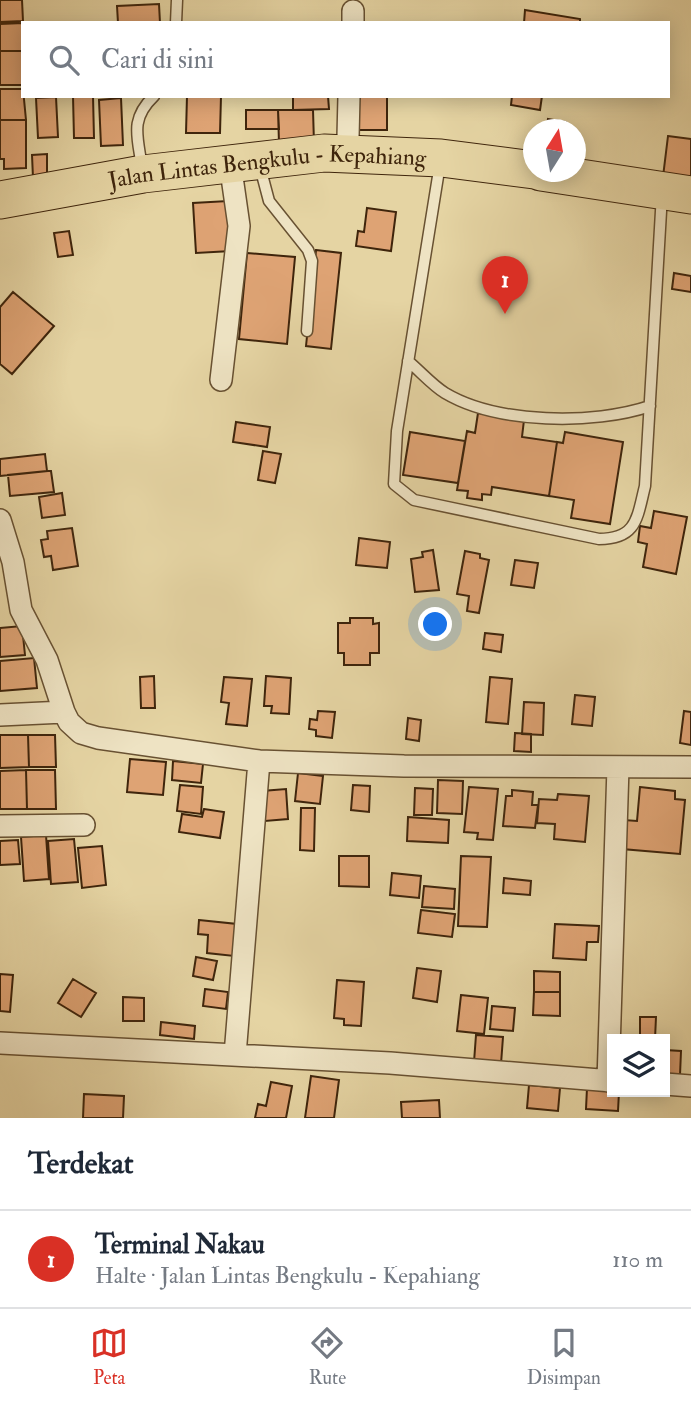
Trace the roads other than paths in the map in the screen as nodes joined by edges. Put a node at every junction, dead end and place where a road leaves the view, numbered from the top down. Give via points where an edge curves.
1 (177, 0) edge
2 (176, 21) edge
3 (152, 98) edge
4 (349, 98) edge
5 (344, 154) junction
6 (441, 158) junction
7 (244, 162) junction
8 (523, 169) edge
9 (143, 174) junction
10 (586, 179) edge
11 (677, 192) edge
12 (0, 200) edge
13 (307, 331) dead end
14 (408, 361) junction
15 (221, 380) dead end
16 (650, 406) junction
17 (0, 520) edge
18 (10, 610) edge
19 (64, 712) junction
20 (0, 715) edge
21 (259, 761) junction
22 (618, 767) junction
23 (691, 767) edge
24 (84, 825) dead end
25 (0, 826) edge
26 (611, 1034) edge
27 (0, 1043) edge
28 (235, 1055) junction
29 (607, 1081) edge
30 (670, 1084) edge
31 (691, 1086) edge

1 - 2 lane
3 - 9 lane via 136,124
4 - 5 street
5 - 6 highway, Jalan Lintas Bengkulu - Kepahiang
5 - 7 highway, Jalan Lintas Bengkulu - Kepahiang
6 - 8 highway, Jalan Lintas Bengkulu - Kepahiang
6 - 14 lane
7 - 9 highway, Jalan Lintas Bengkulu - Kepahiang
7 - 13 lane via 308,250 312,261
7 - 15 street
9 - 12 highway, Jalan Lintas Bengkulu - Kepahiang
10 - 11 highway
11 - 16 lane
14 - 16 lane via 445,393 491,410 565,419 603,418
14 - 16 lane via 394,461 394,484 402,493 414,500 599,539 629,533 637,518 645,486
17 - 18 street via 13,562
18 - 19 street via 47,660
19 - 20 street
19 - 21 street via 81,733 99,738
21 - 22 street
21 - 28 street
22 - 23 street
22 - 26 street
24 - 25 street
27 - 28 street
28 - 29 street
30 - 31 street

